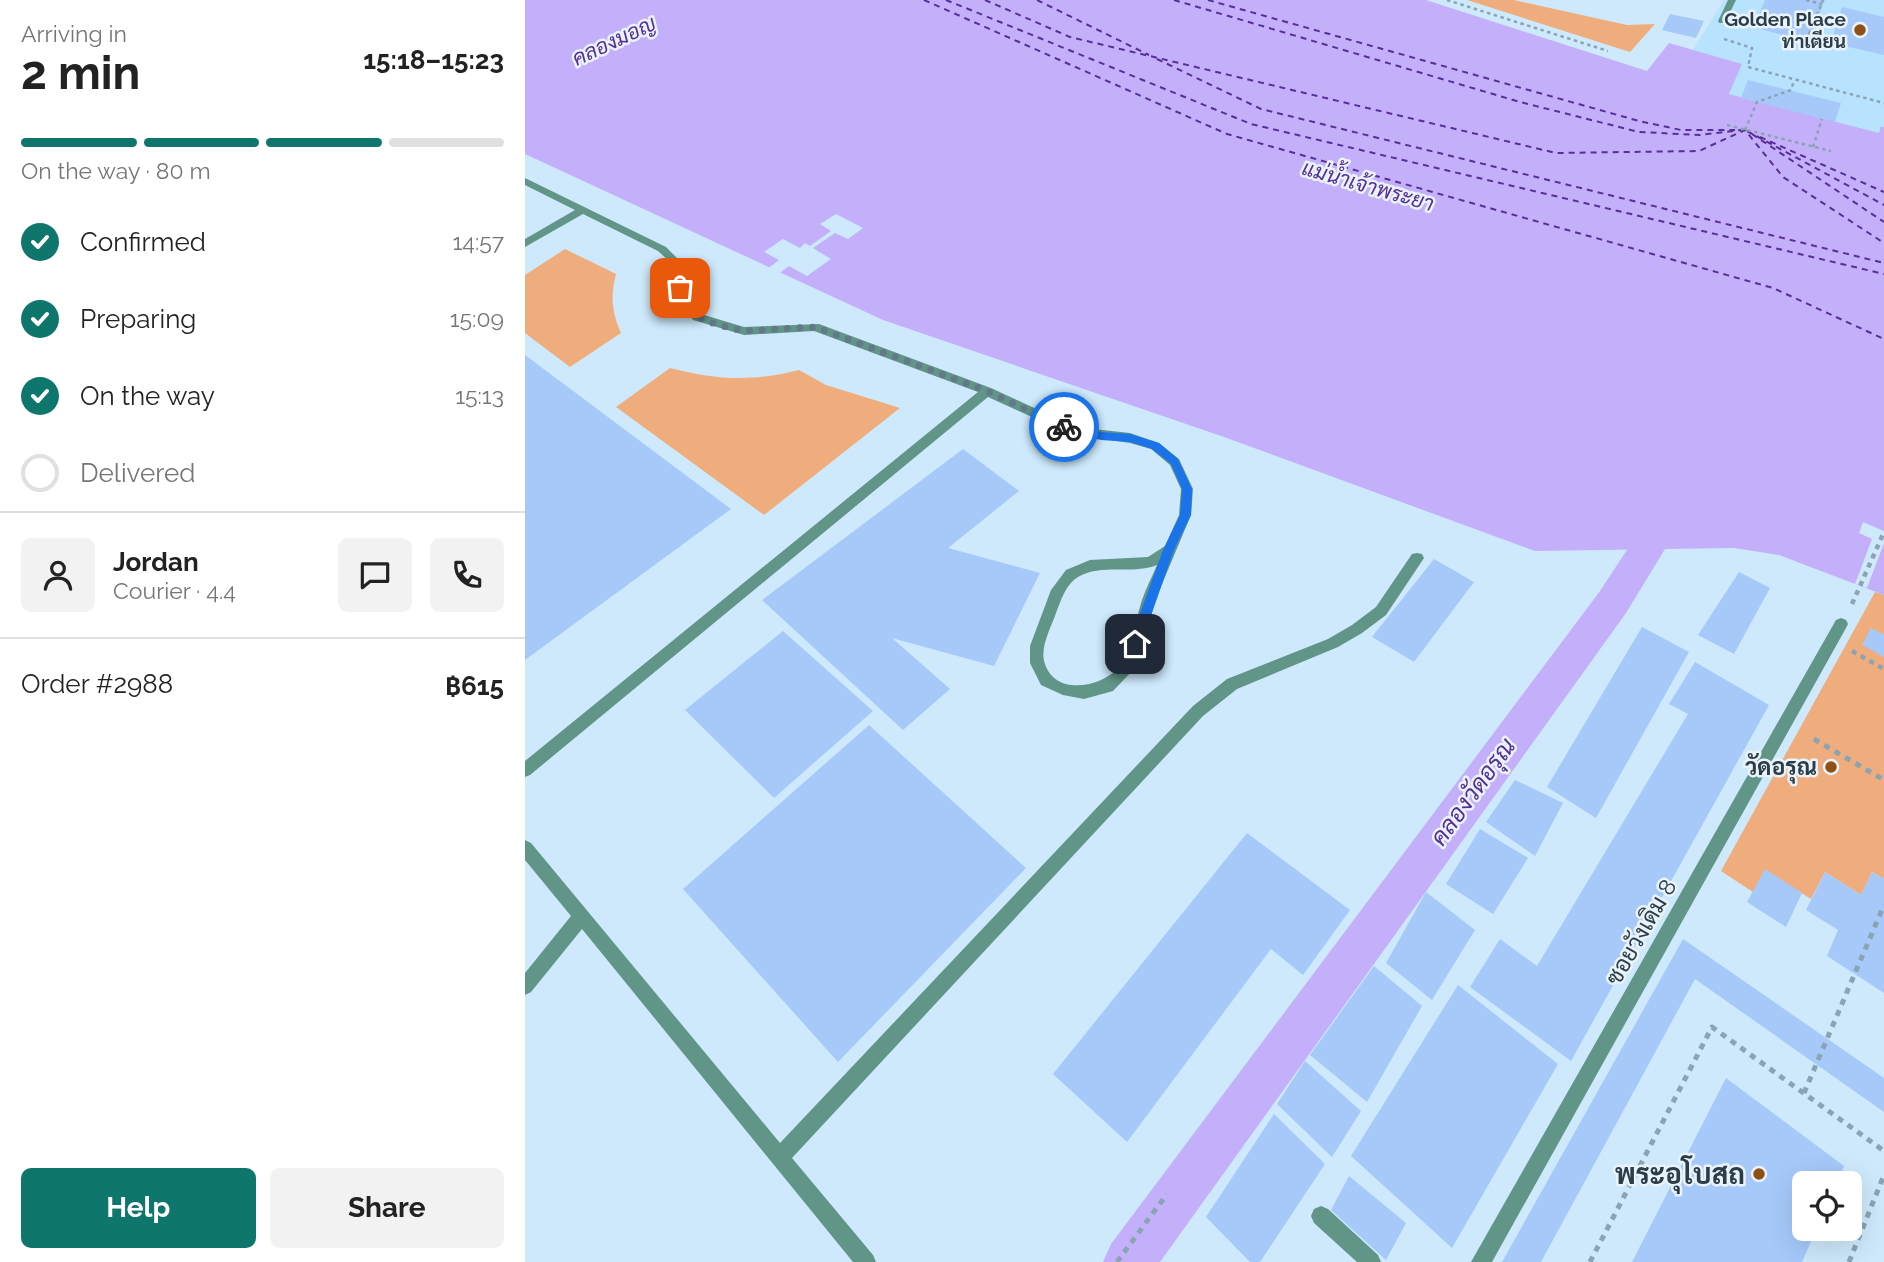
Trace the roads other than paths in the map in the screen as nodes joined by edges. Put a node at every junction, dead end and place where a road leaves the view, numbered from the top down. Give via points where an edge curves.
1 (1733, 0) edge
2 (1722, 21) road end
3 (525, 180) edge
4 (582, 210) junction
5 (525, 244) edge
6 (987, 391) junction
7 (1168, 550) junction
8 (1417, 558) dead end
9 (1841, 624) dead end
10 (525, 769) edge
11 (525, 848) edge
12 (581, 918) junction
13 (525, 986) edge
14 (779, 1158) junction
15 (1321, 1216) dead end
16 (866, 1262) edge
17 (1371, 1262) edge
18 (1481, 1262) edge

1 - 2 street
3 - 4 street
4 - 5 street
4 - 6 street via 662,249 674,260 683,295 698,317 744,331 815,327
6 - 7 street via 1073,431 1155,446 1175,462 1187,489 1185,515
6 - 10 street
7 - 7 street via 1128,667 1108,687 1084,693 1063,690 1046,680 1037,663 1037,646 1058,590 1071,574 1090,566 1151,562
8 - 14 street via 1381,611 1357,629 1232,684 1198,710
9 - 18 street, ซอยวังเดิม 8
11 - 12 street
12 - 13 street
12 - 14 street
14 - 16 street
15 - 17 street

